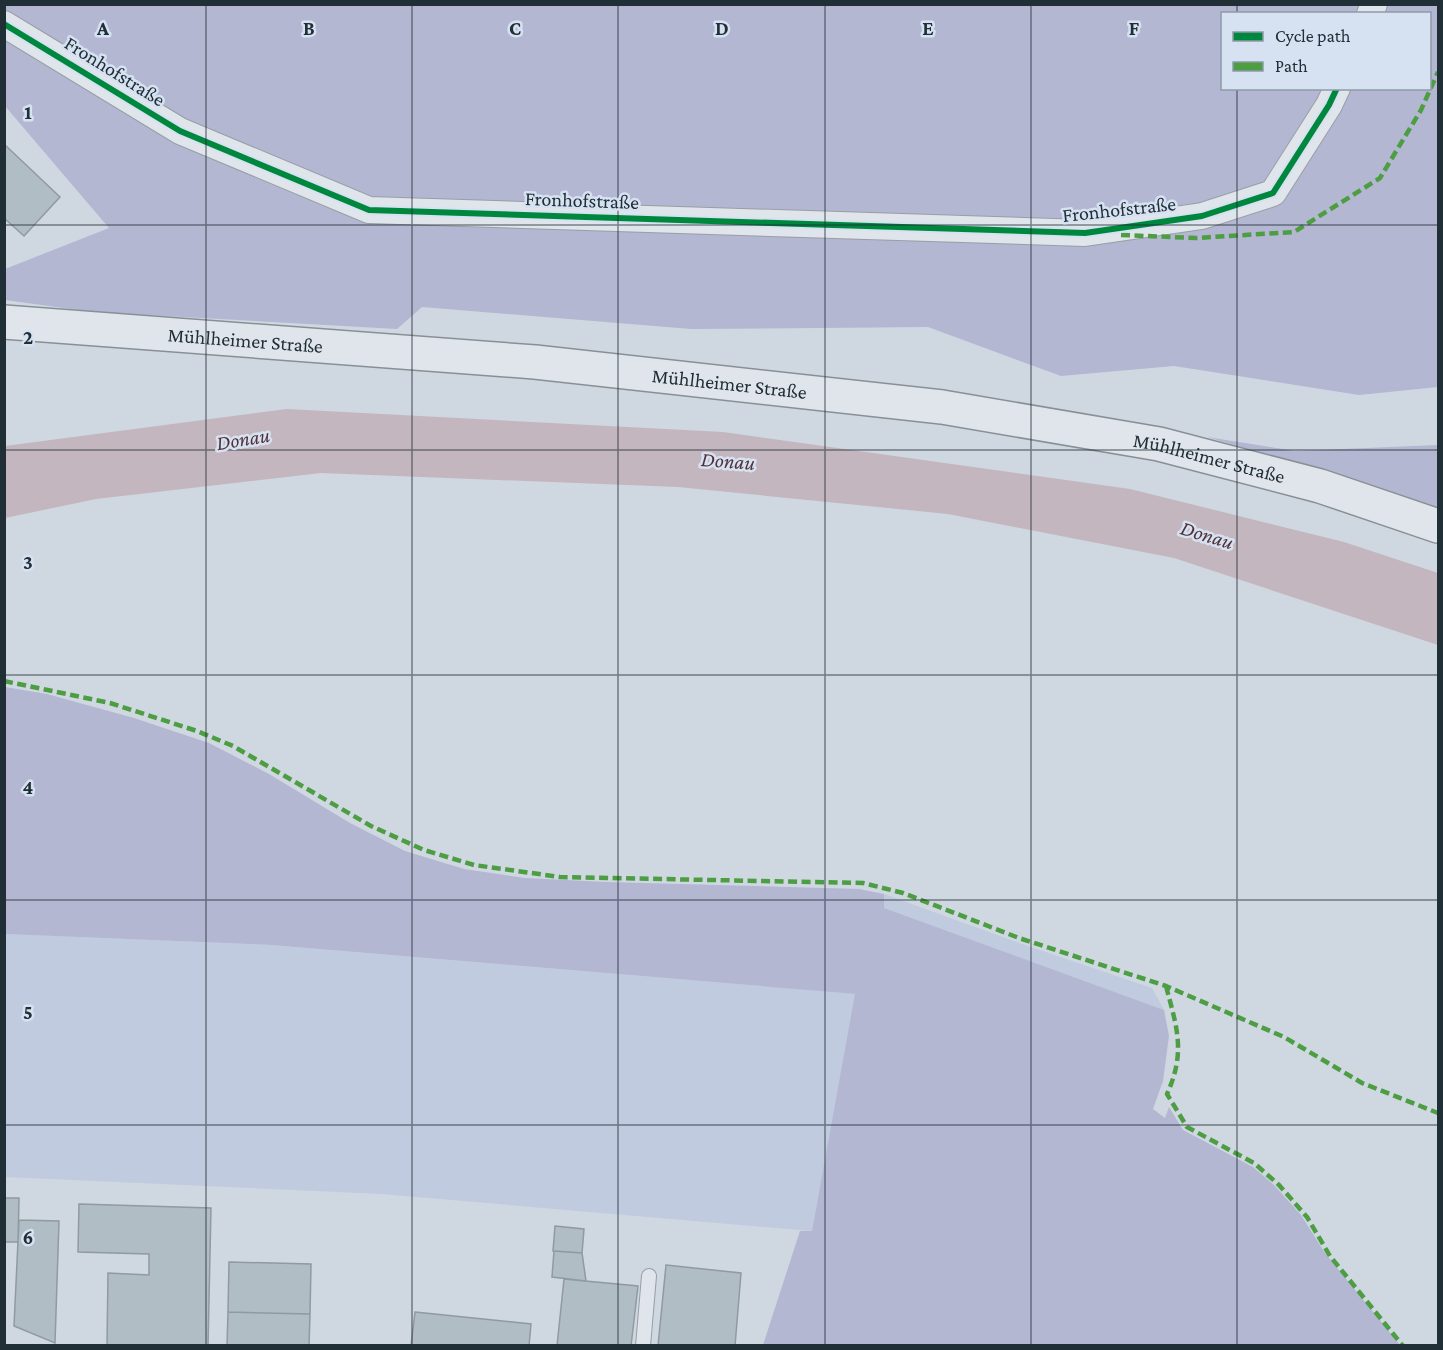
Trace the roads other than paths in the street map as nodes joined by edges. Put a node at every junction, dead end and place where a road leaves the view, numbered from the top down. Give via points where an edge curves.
1 (4, 24) edge
2 (1336, 90) edge
3 (4, 322) edge
4 (1438, 526) edge
5 (649, 1276) dead end
6 (643, 1346) edge

1 - 2 street, Fronhofstraße via 180,131 369,210 1085,233 1202,216 1273,193
3 - 4 main road, Mühlheimer Straße via 535,362 942,407 1159,444 1320,486
5 - 6 lane

